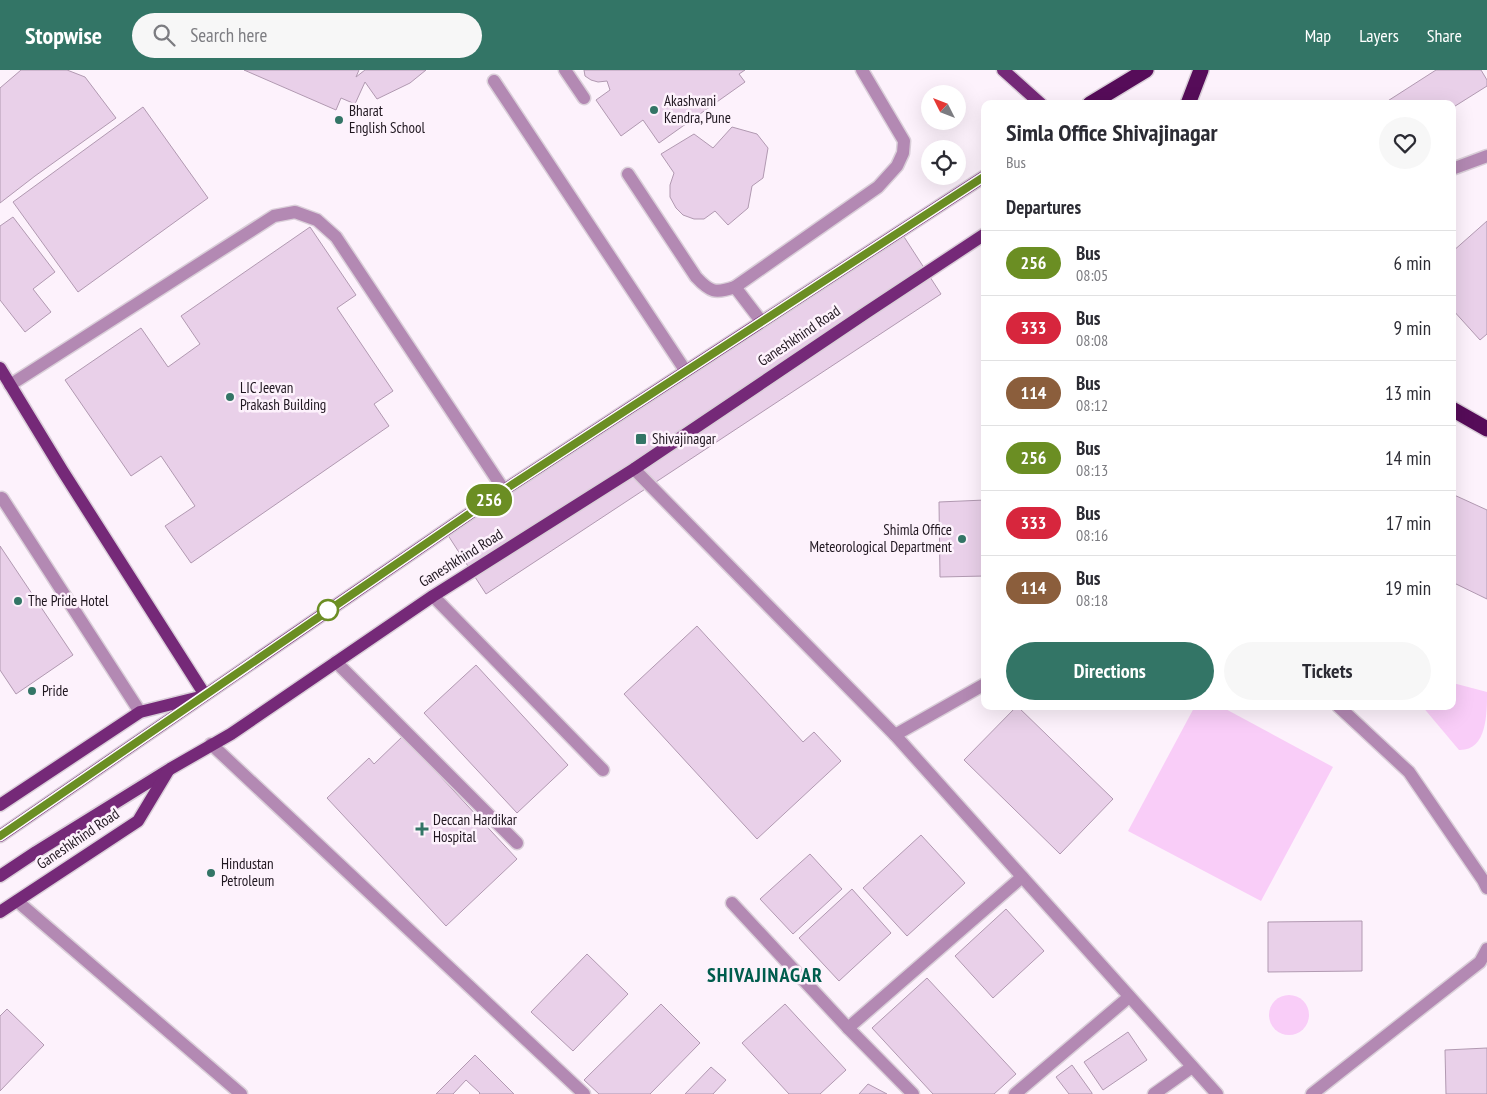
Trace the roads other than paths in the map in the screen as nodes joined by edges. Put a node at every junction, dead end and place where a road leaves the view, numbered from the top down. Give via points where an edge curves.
1 (565, 70) edge
2 (862, 70) edge
3 (1004, 70) edge
4 (1146, 70) edge
5 (1201, 70) edge
6 (494, 80) dead end
7 (584, 98) dead end
8 (1037, 100) edge
9 (1097, 100) edge
10 (1190, 100) edge
11 (1487, 156) edge
12 (1456, 168) edge
13 (628, 174) dead end
14 (981, 179) edge
15 (981, 237) edge
16 (735, 287) junction
17 (761, 321) junction
18 (0, 368) edge
19 (685, 370) junction
20 (10, 385) junction
21 (1456, 411) edge
22 (1487, 429) edge
23 (634, 469) junction
24 (504, 490) junction
25 (2, 498) dead end
26 (433, 596) junction
27 (336, 662) junction
28 (981, 686) edge
29 (206, 695) junction
30 (1342, 710) edge
31 (140, 712) junction
32 (895, 735) junction
33 (211, 744) junction
34 (170, 769) junction
35 (603, 770) dead end
36 (0, 805) edge
37 (0, 836) edge
38 (518, 843) dead end
39 (0, 876) edge
40 (1022, 877) junction
41 (1487, 888) edge
42 (17, 901) junction
43 (732, 903) dead end
44 (0, 912) edge
45 (1487, 949) edge
46 (1129, 997) junction
47 (848, 1028) junction
48 (1192, 1067) junction
49 (240, 1094) edge
50 (584, 1094) edge
51 (913, 1094) edge
52 (1015, 1094) edge
53 (1154, 1094) edge
54 (1217, 1094) edge
55 (1312, 1094) edge

1 - 7 street
2 - 16 street via 904,141 898,166 878,188
3 - 8 main road
4 - 9 highway
5 - 10 highway
6 - 19 street
11 - 12 street
13 - 16 street via 696,277 708,289 722,292
14 - 17 main road, Ganeshkhind Road
15 - 23 main road, Ganeshkhind Road
16 - 17 street
17 - 19 main road, Ganeshkhind Road
18 - 20 main road
19 - 24 main road, Ganeshkhind Road
20 - 24 street via 274,216 295,212 317,220 336,237
20 - 29 main road
21 - 22 highway
23 - 26 main road, Ganeshkhind Road
23 - 32 street
24 - 29 main road, Ganeshkhind Road
25 - 31 street
26 - 27 main road, Ganeshkhind Road
26 - 35 street
27 - 33 main road, Ganeshkhind Road via 231,734
27 - 38 street
28 - 32 street
29 - 31 main road, Ganeshkhind Road
29 - 37 main road
30 - 41 street via 1409,772
31 - 36 main road, Ganeshkhind Road
32 - 40 street
33 - 34 main road, Ganeshkhind Road
33 - 50 street
34 - 39 main road
34 - 42 main road, Ganeshkhind Road via 138,821
40 - 46 street
40 - 47 street
42 - 44 main road, Ganeshkhind Road
42 - 49 street
43 - 47 street
45 - 55 street via 1480,962
46 - 48 street
46 - 52 street
47 - 51 street
48 - 53 street
48 - 54 street

